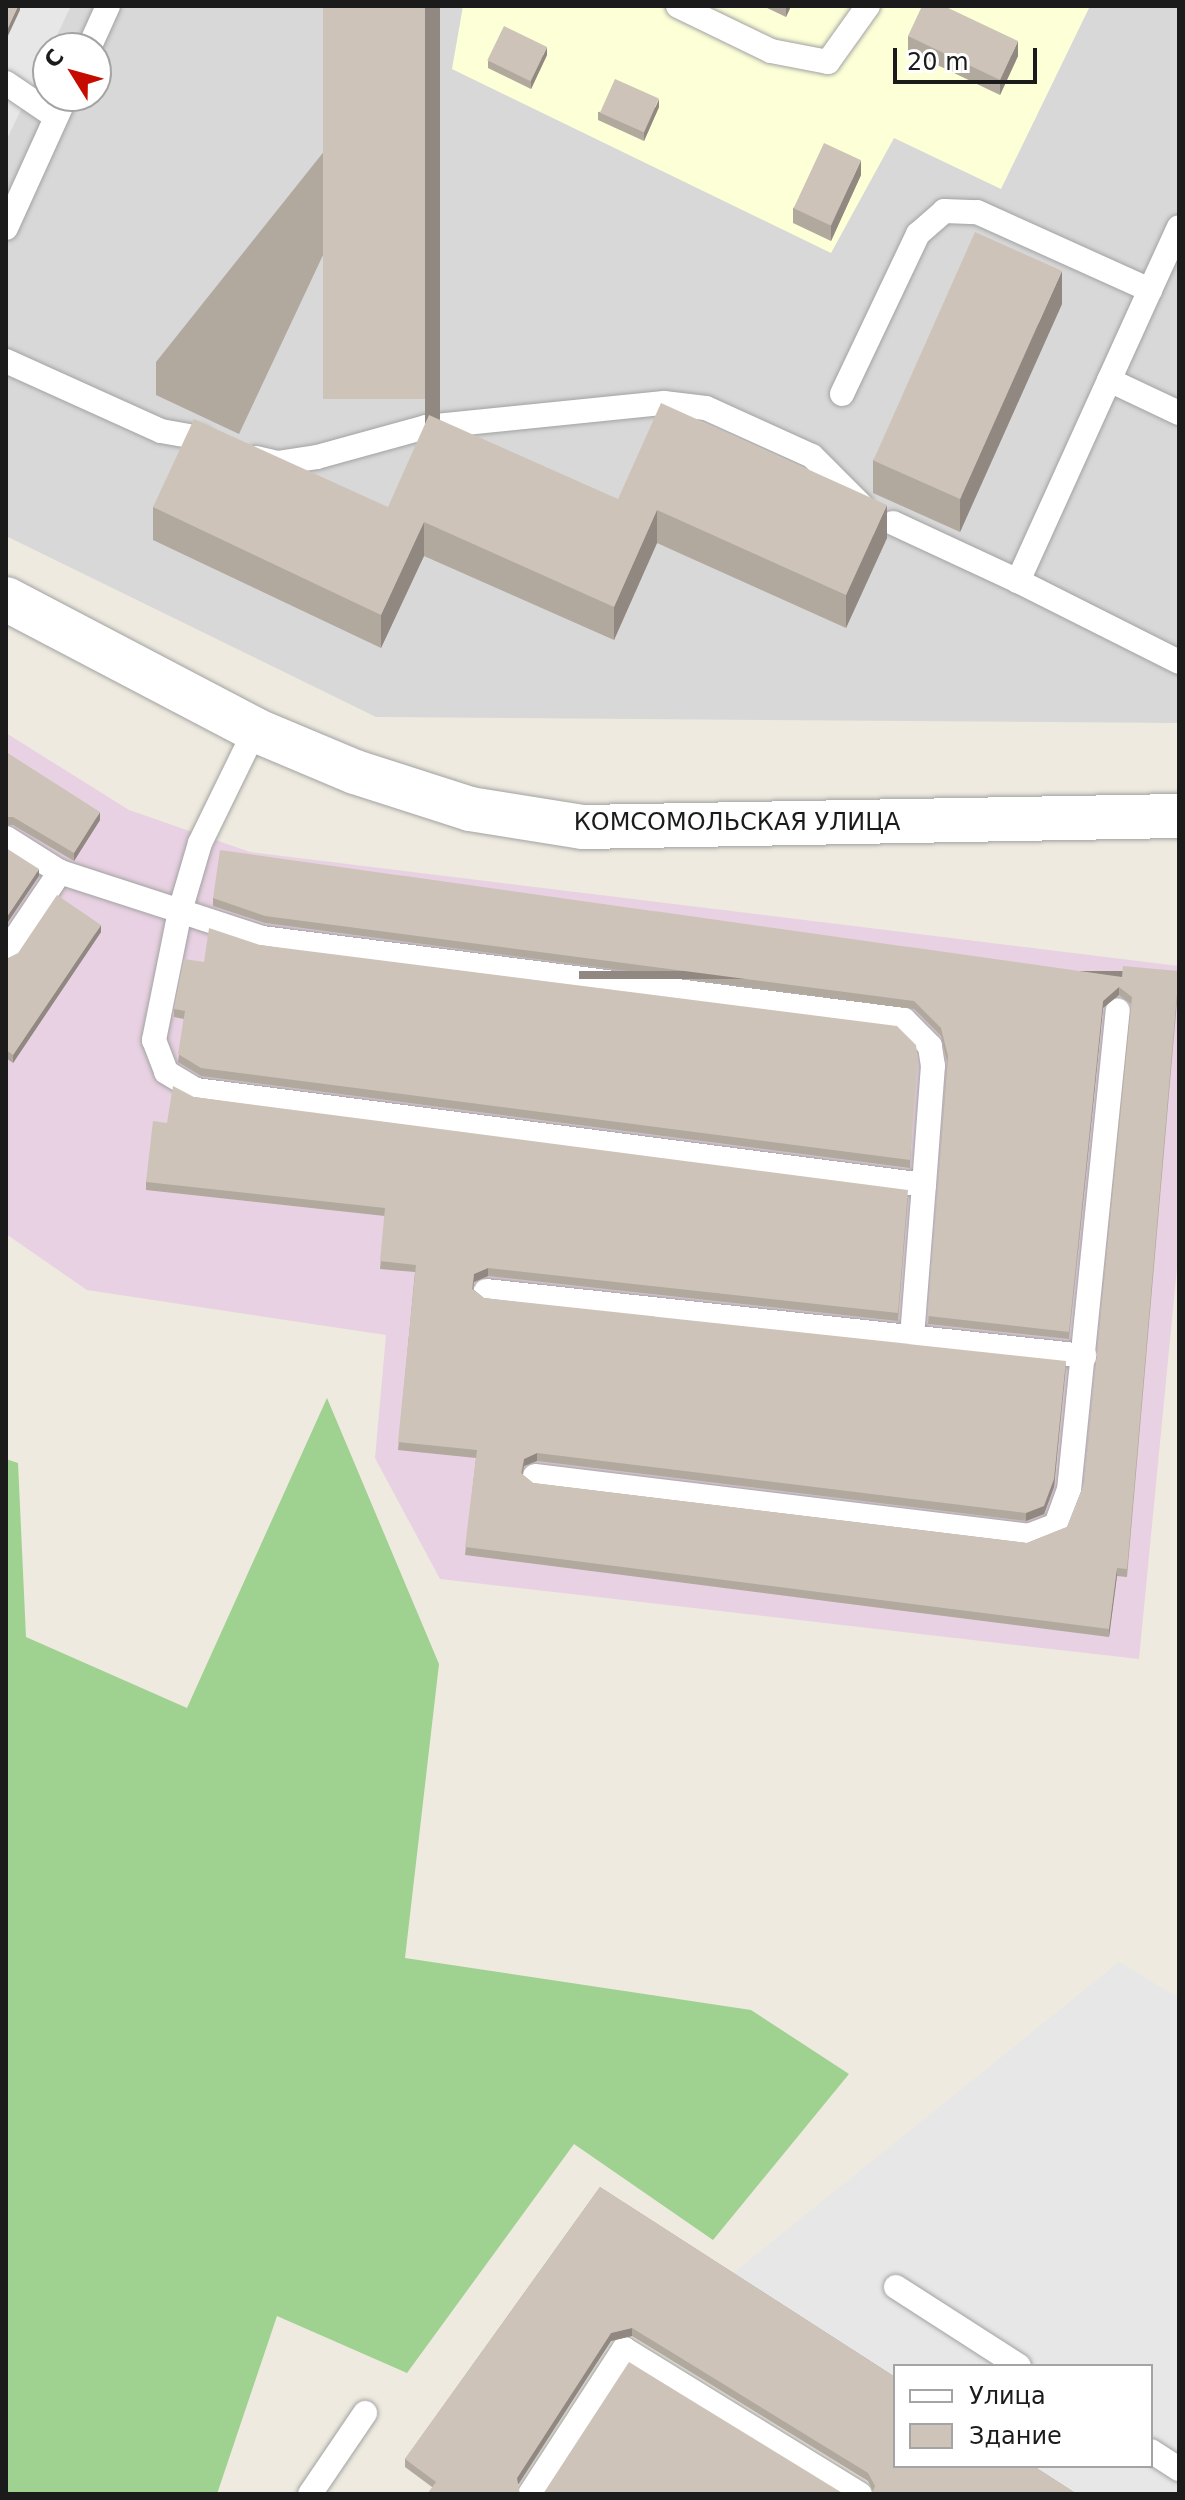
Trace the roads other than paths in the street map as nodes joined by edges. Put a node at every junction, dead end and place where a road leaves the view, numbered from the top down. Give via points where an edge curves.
1 (108, 6) edge
2 (678, 6) edge
3 (868, 6) edge
4 (96, 32) edge
5 (6, 83) edge
6 (32, 94) edge
7 (58, 112) edge
8 (1179, 227) edge
9 (6, 228) edge
10 (1150, 290) junction
11 (6, 361) edge
12 (1109, 380) junction
13 (842, 394) dead end
14 (1179, 413) edge
15 (200, 438) edge
16 (231, 452) edge
17 (865, 510) edge
18 (893, 523) dead end
19 (1018, 581) junction
20 (6, 599) edge
21 (1179, 662) edge
22 (255, 730) junction
23 (1179, 816) edge
24 (6, 838) edge
25 (60, 872) junction
26 (180, 911) junction
27 (6, 952) edge
28 (1118, 1010) dead end
29 (924, 1185) junction
30 (486, 1291) dead end
31 (912, 1337) junction
32 (1084, 1356) junction
33 (535, 1476) dead end
34 (896, 2287) dead end
35 (1016, 2364) edge
36 (365, 2413) dead end
37 (1153, 2452) edge
38 (1179, 2469) edge
39 (310, 2494) edge
40 (530, 2494) edge
41 (860, 2494) edge

1 - 4 lane
2 - 3 lane via 771,51 828,62
5 - 6 lane
7 - 9 lane
8 - 10 lane
10 - 12 lane
10 - 13 lane via 977,212 944,211 918,234
11 - 15 lane via 161,431
12 - 14 lane
12 - 19 lane
16 - 17 lane via 277,463 426,427 664,403 706,408 812,456
18 - 19 lane
19 - 21 lane via 1100,627
20 - 22 street, КОМСОМОЛЬСКАЯ УЛИЦА
22 - 23 street, КОМСОМОЛЬСКАЯ УЛИЦА via 355,772 470,809 583,827
22 - 26 lane via 200,843
24 - 25 lane
25 - 26 lane
25 - 27 lane
26 - 29 lane via 262,938 904,1020 930,1046 933,1066
26 - 29 lane via 154,1040 166,1072 196,1090
28 - 32 lane
29 - 31 lane
30 - 31 lane
31 - 32 lane
32 - 33 lane via 1069,1490 1056,1525 1028,1536
34 - 35 lane
36 - 39 lane
37 - 38 lane
40 - 41 lane via 624,2349

